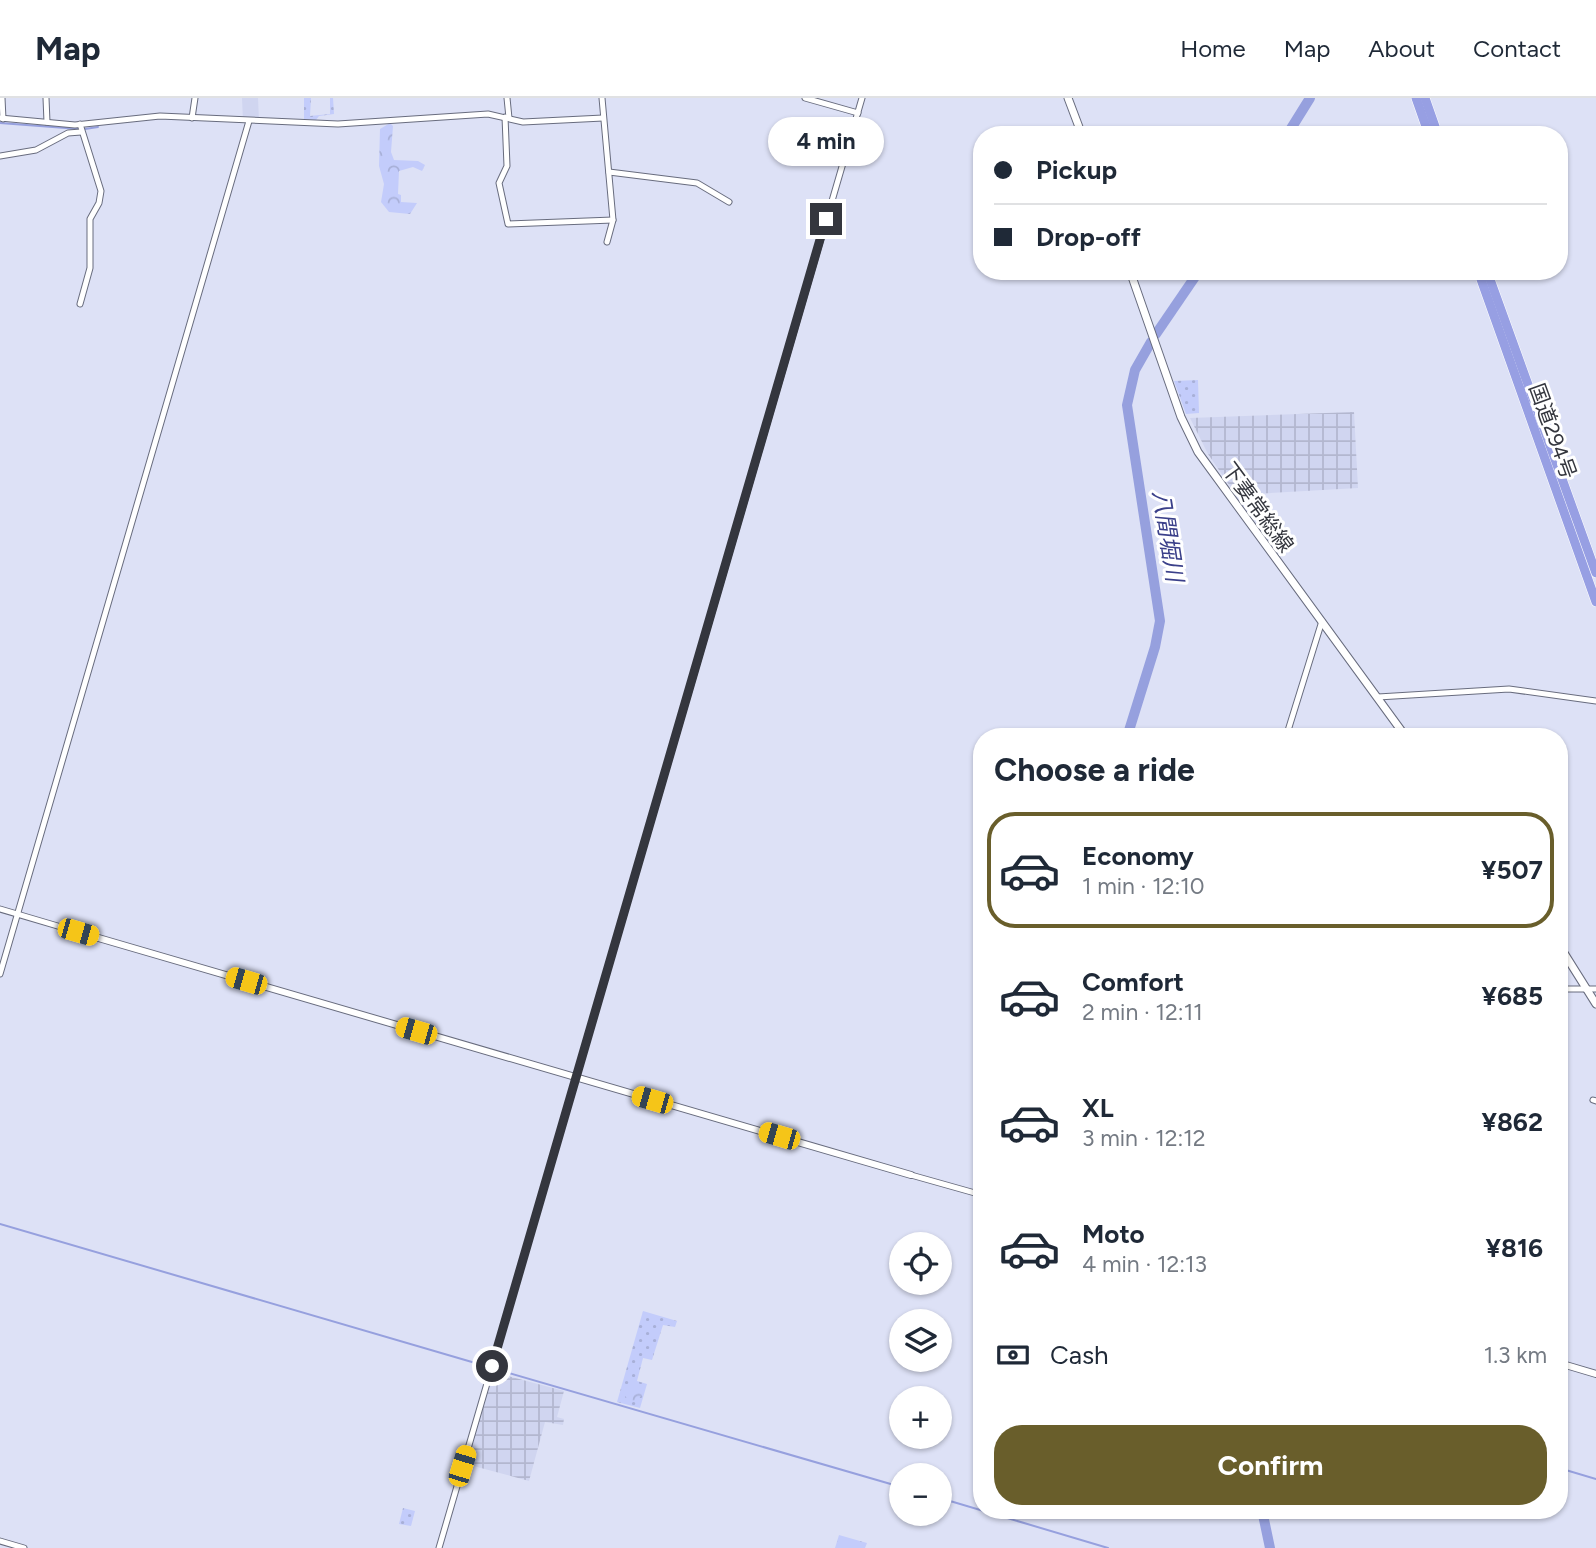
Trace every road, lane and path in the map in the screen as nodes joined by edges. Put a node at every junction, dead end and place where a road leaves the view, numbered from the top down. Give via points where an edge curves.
1 (2, 98) edge
2 (46, 98) edge
3 (195, 98) edge
4 (507, 98) edge
5 (602, 98) edge
6 (805, 98) edge
7 (862, 98) edge
8 (1069, 98) edge
9 (1416, 98) edge
10 (1425, 98) edge
11 (858, 113) junction
12 (2, 118) edge
13 (192, 118) junction
14 (507, 118) junction
15 (603, 118) junction
16 (249, 121) junction
17 (47, 122) junction
18 (1079, 126) edge
19 (1426, 126) edge
20 (1435, 126) edge
21 (80, 128) junction
22 (0, 156) edge
23 (609, 172) junction
24 (729, 202) dead end
25 (613, 219) junction
26 (519, 226) junction
27 (519, 235) dead end
28 (607, 242) dead end
29 (1133, 280) edge
30 (1481, 280) edge
31 (1490, 280) edge
32 (80, 304) dead end
33 (1596, 573) edge
34 (1596, 602) edge
35 (1322, 621) junction
36 (1378, 697) junction
37 (1596, 701) edge
38 (1289, 728) edge
39 (1399, 728) edge
40 (0, 909) edge
41 (18, 914) junction
42 (78, 932) joint
43 (1568, 957) edge
44 (0, 974) edge
45 (1568, 989) edge
46 (1592, 989) edge
47 (1596, 1003) edge
48 (576, 1077) junction
49 (911, 1175) joint
50 (973, 1192) edge
51 (1568, 1366) edge
52 (1596, 1374) edge
53 (0, 1541) edge
54 (24, 1548) edge
55 (439, 1548) edge

1 - 12 street
2 - 17 street
3 - 13 street
4 - 14 street
5 - 15 street
6 - 11 street
7 - 11 street
8 - 18 main road
9 - 19 highway
10 - 20 highway
11 - 48 street
12 - 17 street
13 - 16 street
13 - 21 street via 150,116
14 - 15 street via 523,122
14 - 16 street via 488,114 338,124
14 - 26 street via 507,166 499,183 506,222
15 - 23 street
16 - 41 street
17 - 21 street
21 - 22 street via 36,150
21 - 32 street via 100,198 90,219 90,268
23 - 24 street via 697,183
23 - 25 street
25 - 26 street
25 - 28 street
26 - 27 street
29 - 35 main road, 下妻常総線 via 1181,417 1198,452
30 - 34 highway, 国道294号
31 - 33 highway, 国道294号
35 - 36 main road, 下妻常総線
35 - 38 street
36 - 37 street via 1509,689
36 - 39 main road, 下妻常総線
40 - 41 street
41 - 42 street
41 - 44 street
42 - 48 street
43 - 46 main road
45 - 46 street
46 - 47 main road
48 - 49 street
48 - 55 street
49 - 50 street
51 - 52 street
53 - 54 street

